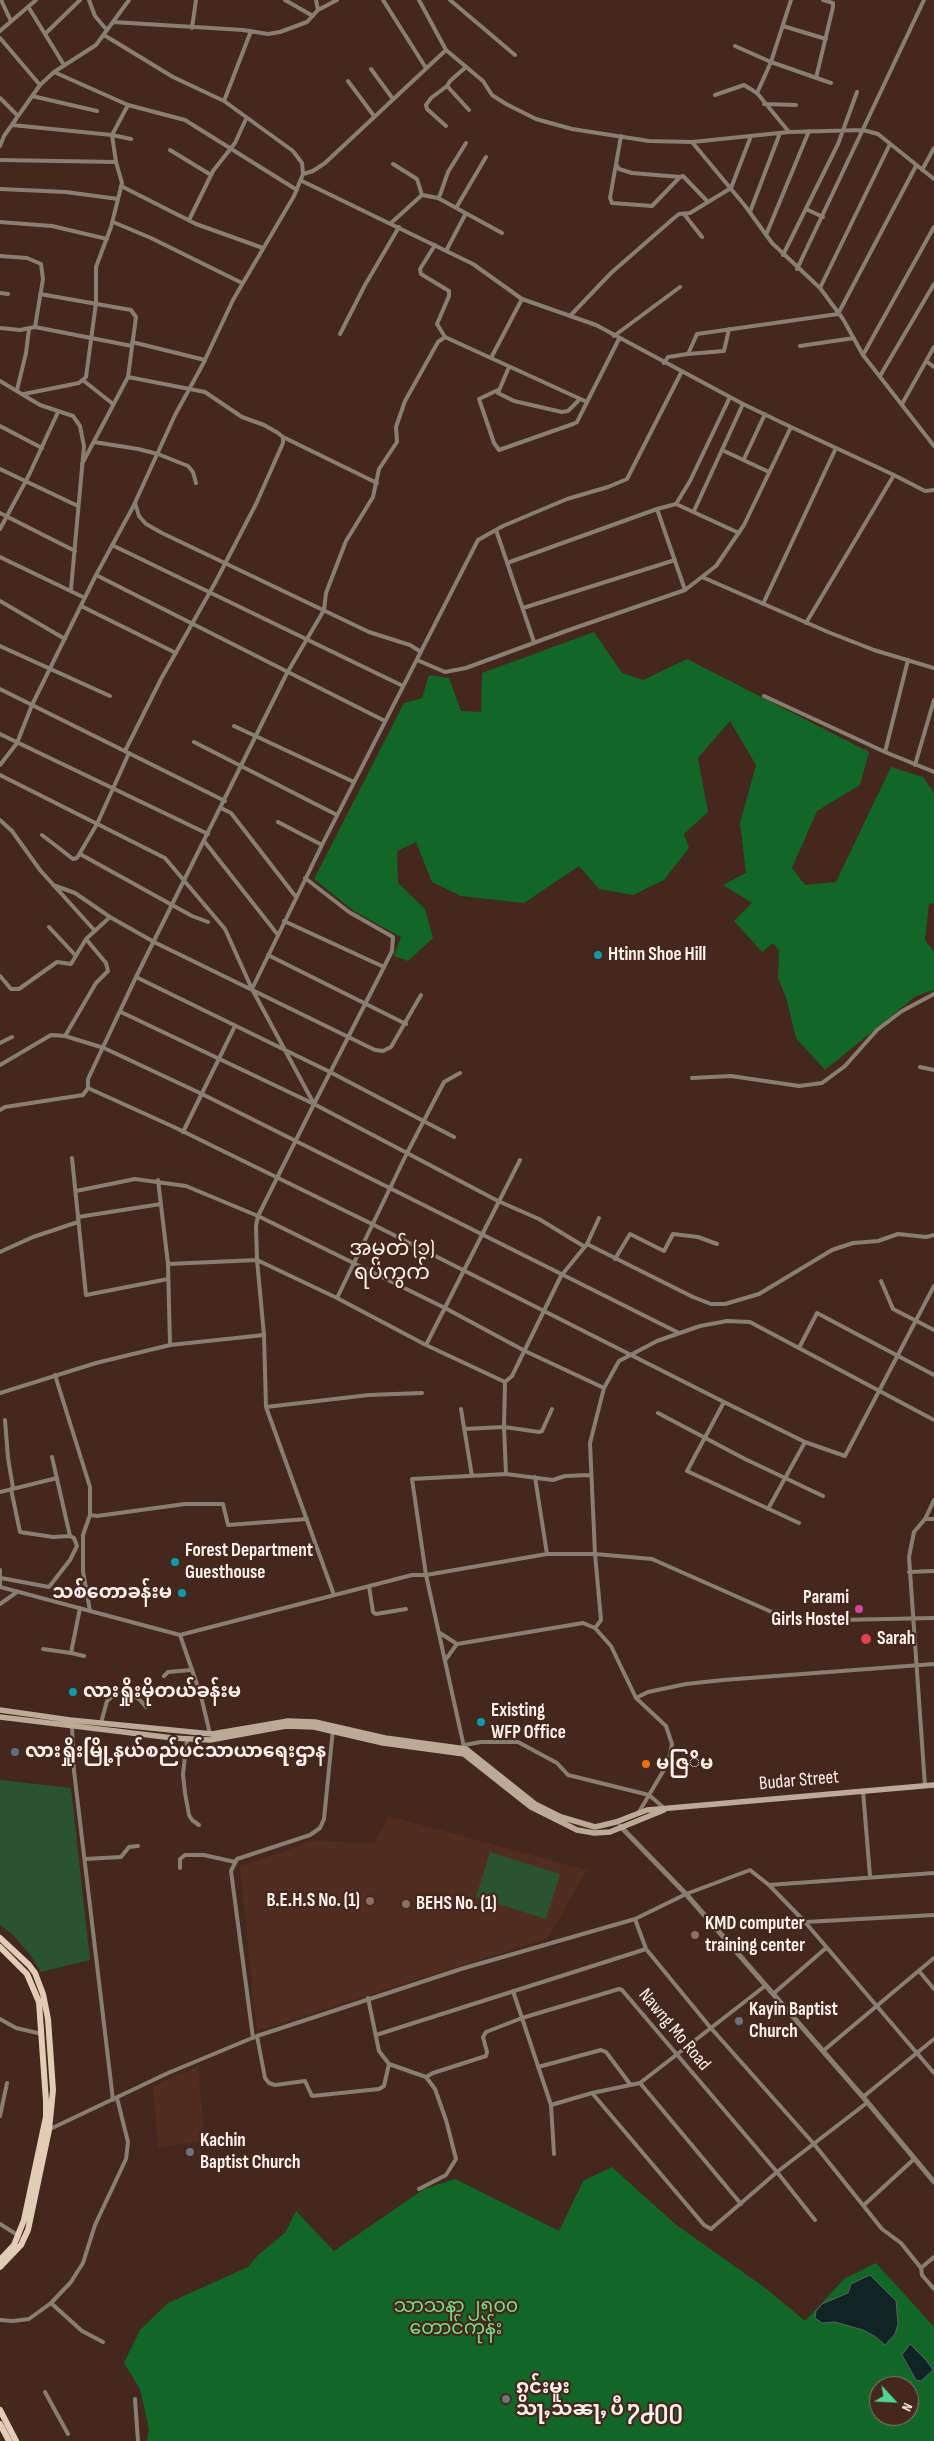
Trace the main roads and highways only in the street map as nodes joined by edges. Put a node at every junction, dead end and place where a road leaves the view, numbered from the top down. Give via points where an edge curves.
1 (0, 1710) edge
2 (0, 1718) edge
3 (73, 1723) junction
4 (210, 1737) junction
5 (464, 1749) junction
6 (934, 1785) edge
7 (666, 1809) junction
8 (0, 1938) edge
9 (0, 1947) edge
10 (46, 2130) junction
11 (21, 2237) junction
12 (0, 2260) edge
13 (0, 2267) edge
14 (1, 2413) edge
15 (0, 2424) edge
16 (9, 2441) edge
17 (16, 2441) edge

1 - 3 main road
2 - 3 main road
3 - 4 main road via 101,1723
3 - 4 main road via 188,1739
4 - 5 main road via 288,1721 314,1722 333,1729
5 - 7 main road via 535,1804 579,1824 595,1826 616,1822 639,1812
5 - 7 main road via 525,1803 577,1830 610,1832
6 - 7 main road, Budar Street
8 - 10 main road via 22,1957 34,1973 46,2006 53,2090
9 - 10 main road via 27,1974 39,2002
10 - 11 main road
11 - 12 main road
11 - 13 main road via 15,2252
14 - 17 main road
15 - 16 main road

